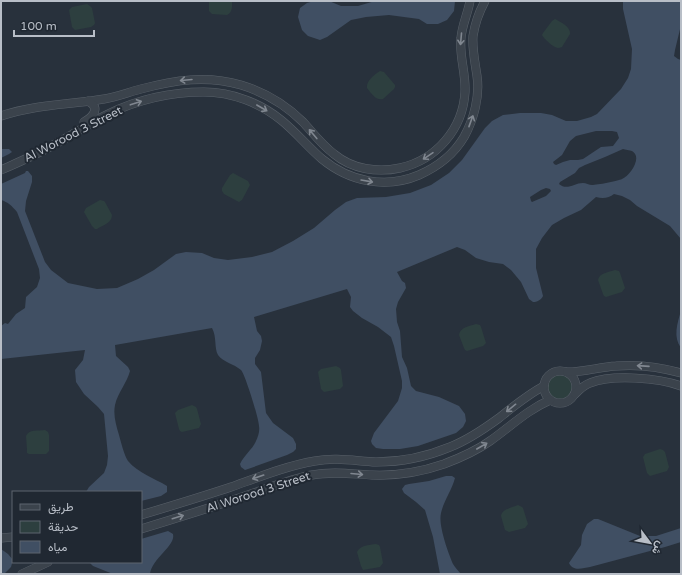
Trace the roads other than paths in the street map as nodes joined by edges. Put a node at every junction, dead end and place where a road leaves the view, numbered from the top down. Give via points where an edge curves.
1 (470, 1) edge
2 (485, 1) edge
3 (210, 80) junction
4 (206, 92) junction
5 (88, 101) junction
6 (1, 116) edge
7 (66, 138) junction
8 (1, 170) edge
9 (567, 372) junction
10 (681, 373) edge
11 (544, 386) junction
12 (681, 386) edge
13 (575, 394) junction
14 (550, 400) junction
15 (340, 459) junction
16 (303, 464) junction
17 (299, 477) junction
18 (271, 487) junction
19 (142, 515) edge
20 (142, 529) edge
21 (12, 537) edge
22 (1, 538) edge
23 (35, 563) edge
24 (46, 563) edge
25 (16, 574) edge
26 (22, 574) edge

1 -> 3 street, Al Worood 3 Street via 461,38 465,91 460,116 455,128 439,148 408,166 391,170 356,166 327,149 297,117 275,100 240,85
4 -> 2 street, Al Worood 3 Street via 239,97 269,112 282,121 321,159 343,173 369,181 409,179 426,172 447,157 469,127 475,111 477,94 473,36 477,18
3 - 4 street via 211,86
3 -> 5 street, Al Worood 3 Street via 182,80
7 -> 4 street, Al Worood 3 Street via 107,114 139,102 173,94
5 - 6 street, Al Worood 3 Street via 41,106
5 - 7 street via 94,107 94,115
7 - 8 street, Al Worood 3 Street
10 -> 9 street via 629,365
9 - 11 street via 558,370 551,373 546,378
9 - 13 street via 576,384
11 - 14 street
11 -> 15 street, Al Worood 3 Street via 532,392 481,431 450,448 421,457 394,461
12 - 13 street via 658,380 618,378 589,383
13 - 14 street via 563,403
17 -> 14 street, Al Worood 3 Street via 338,472 395,474 444,464 488,443 529,411
15 - 16 street, Al Worood 3 Street
15 - 17 street via 334,467 314,469
16 - 18 street via 274,477
16 -> 19 street, Al Worood 3 Street
17 - 18 street, Al Worood 3 Street
20 -> 18 street, Al Worood 3 Street
21 - 22 street
23 - 25 street
24 - 26 street

